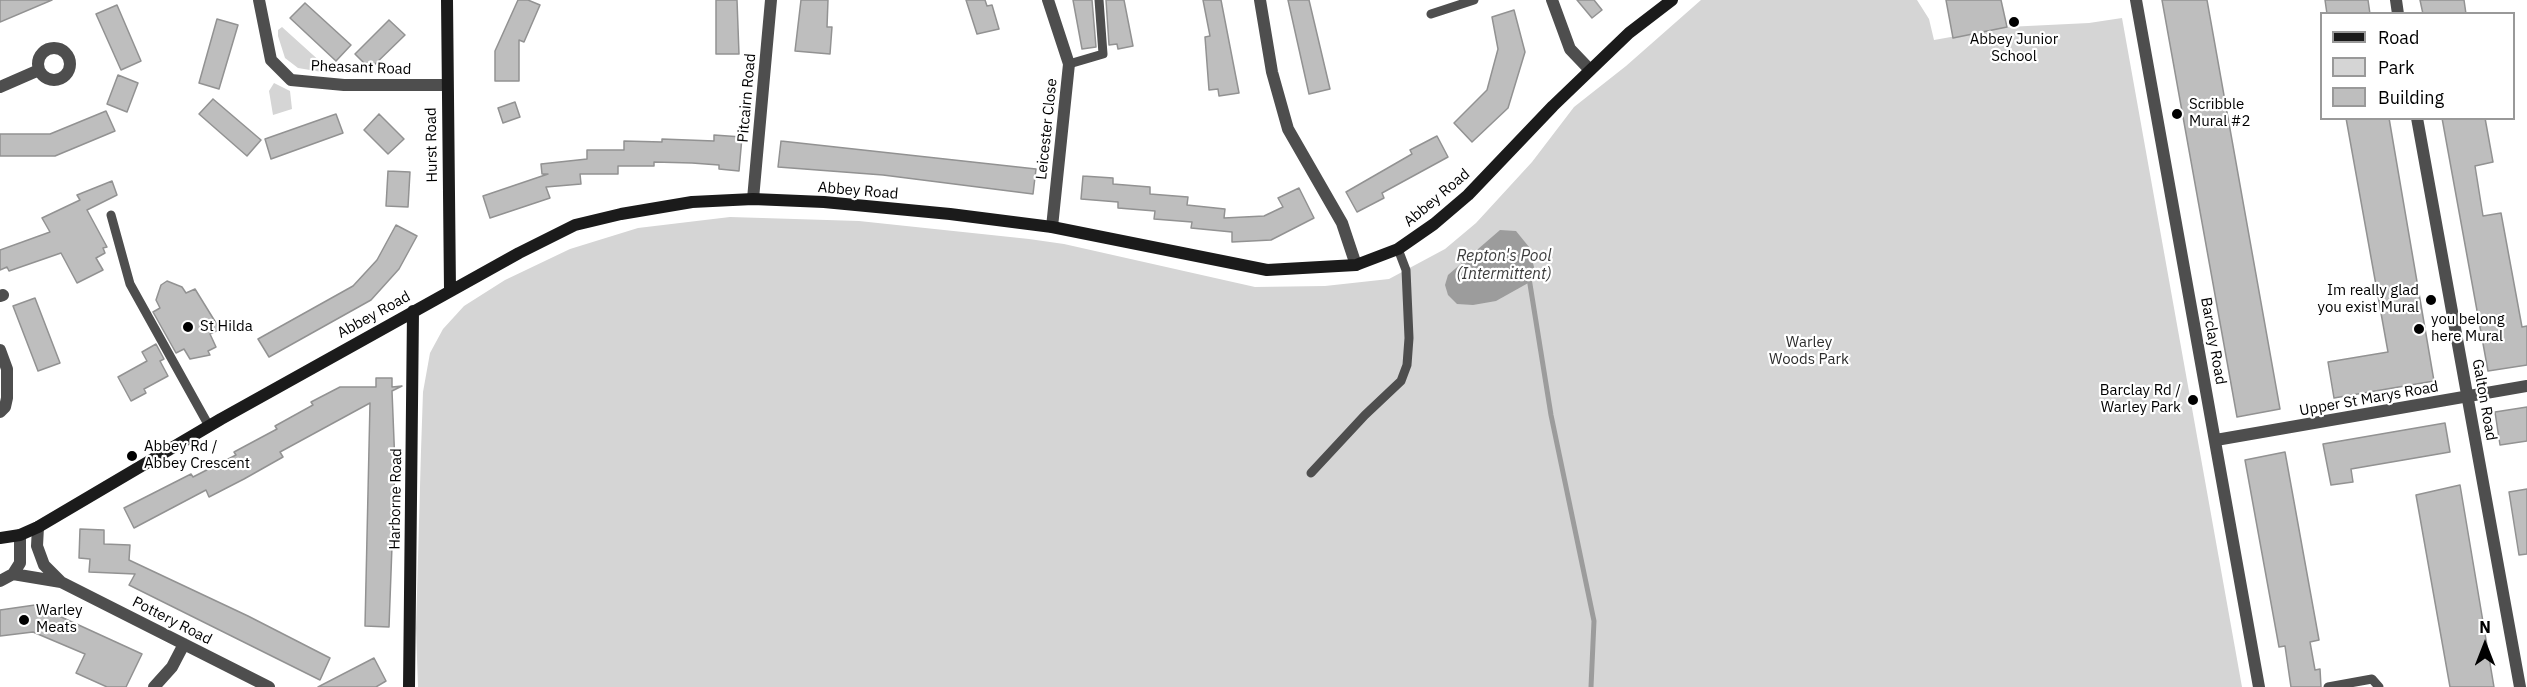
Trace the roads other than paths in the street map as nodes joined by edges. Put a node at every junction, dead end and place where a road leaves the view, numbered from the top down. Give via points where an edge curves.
1 (259, 0) edge
2 (447, 0) edge
3 (771, 0) edge
4 (1048, 0) edge
5 (1099, 0) edge
6 (1260, 0) edge
7 (1474, 0) edge
8 (1552, 0) edge
9 (1672, 0) edge
10 (2136, 0) edge
11 (1431, 14) dead end
12 (1069, 64) junction
13 (39, 70) dead end
14 (1590, 70) junction
15 (446, 85) junction
16 (0, 87) edge
17 (2417, 120) edge
18 (753, 199) junction
19 (111, 215) dead end
20 (1052, 227) junction
21 (1398, 249) junction
22 (1356, 265) junction
23 (450, 290) junction
24 (412, 311) junction
25 (0, 350) edge
26 (2527, 386) edge
27 (2468, 396) junction
28 (0, 412) edge
29 (209, 426) junction
30 (2216, 440) junction
31 (1311, 473) dead end
32 (38, 527) junction
33 (20, 535) junction
34 (0, 538) edge
35 (13, 574) junction
36 (0, 581) edge
37 (61, 582) junction
38 (184, 644) junction
39 (154, 687) edge
40 (269, 687) edge
41 (409, 687) edge
42 (2259, 687) edge
43 (2328, 687) edge
44 (2379, 687) edge
45 (2520, 687) edge

1 - 15 street, Pheasant Road via 271,60 291,80 344,85
2 - 15 street, Hurst Road
3 - 18 street, Pitcairn Road
4 - 12 street, Leicester Close
5 - 12 lane via 1103,54
6 - 22 street via 1272,72 1288,129 1342,223
7 - 11 lane
8 - 14 street via 1570,49
9 - 14 street, Abbey Road
10 - 30 street, Barclay Road
12 - 20 street, Leicester Close
13 - 16 street
14 - 21 street, Abbey Road via 1468,195
15 - 23 street, Hurst Road
17 - 27 street, Galton Road
18 - 20 street, Abbey Road via 950,214
18 - 23 street, Abbey Road via 692,202 575,225
19 - 29 lane via 130,284
20 - 22 street, Abbey Road via 1267,270
21 - 22 street, Abbey Road
21 - 31 lane via 1406,270 1409,338 1401,381
23 - 24 street, Abbey Road
24 - 29 street, Abbey Road
24 - 41 street, Harborne Road
25 - 28 street via 7,369 7,398
26 - 27 street, Upper St Marys Road
27 - 30 street, Upper St Marys Road
27 - 45 street, Galton Road
29 - 32 street, Abbey Road
30 - 42 street, Barclay Road
32 - 33 street, Abbey Road
32 - 37 street, Pottery Road via 37,546 44,565
33 - 34 street
33 - 35 street via 20,563
35 - 36 street
35 - 37 street, Pottery Road
37 - 38 street, Pottery Road
38 - 39 street via 172,667
38 - 40 street, Pottery Road
43 - 44 lane via 2372,679

